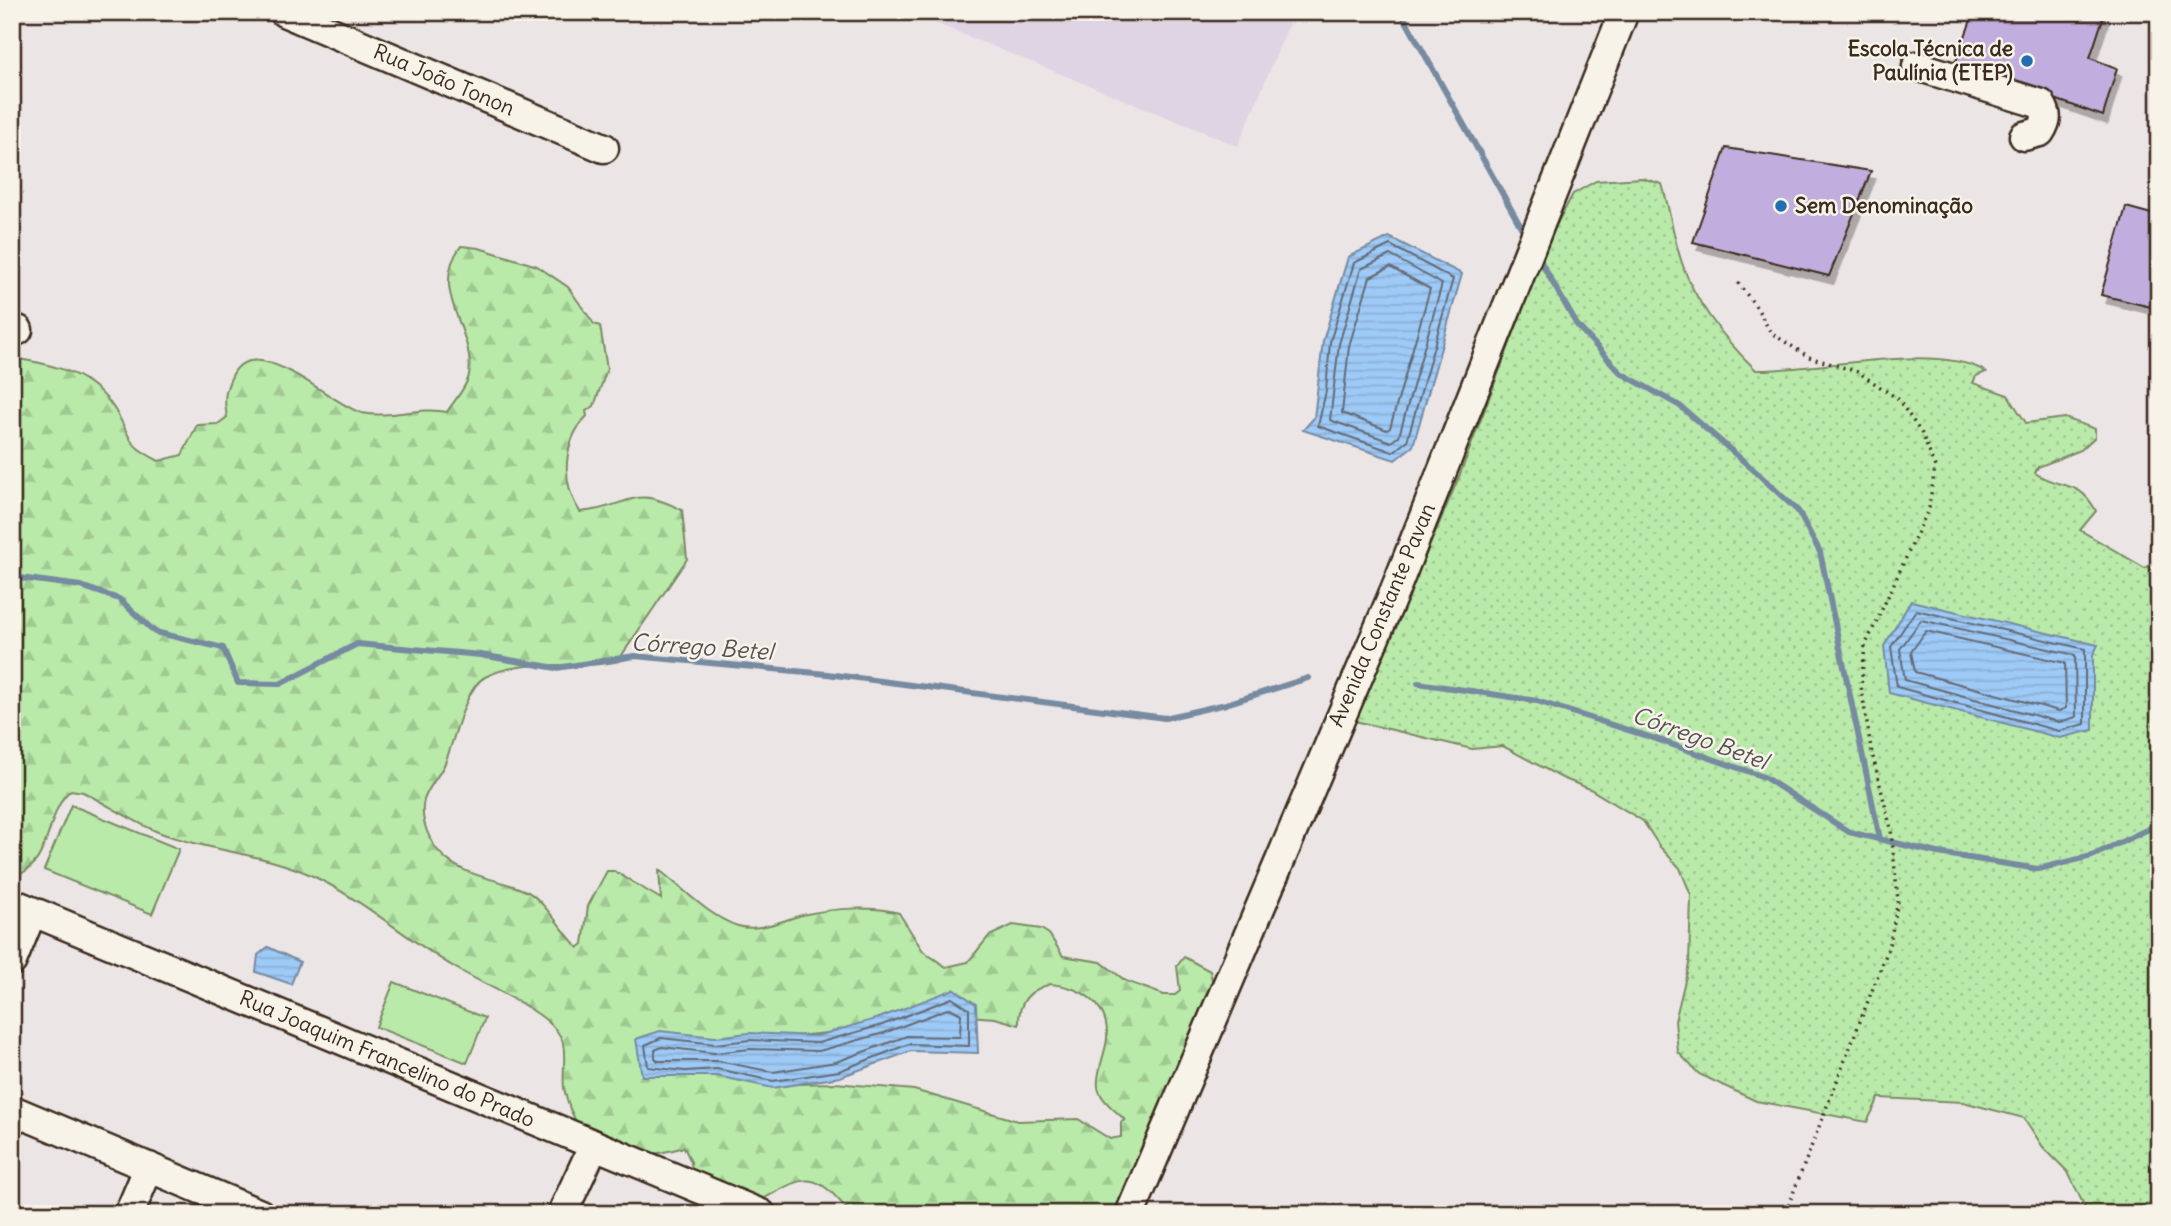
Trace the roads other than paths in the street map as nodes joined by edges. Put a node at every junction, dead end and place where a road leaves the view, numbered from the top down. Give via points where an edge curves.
1 (284, 12) edge
2 (1624, 12) edge
3 (1917, 66) dead end
4 (2024, 136) dead end
5 (604, 148) dead end
6 (22, 908) edge
7 (12, 961) edge
8 (12, 1110) edge
9 (594, 1145) junction
10 (149, 1167) junction
11 (129, 1214) edge
12 (260, 1214) edge
13 (562, 1214) edge
14 (761, 1214) edge
15 (1130, 1214) edge

1 - 5 street, Rua João Tonon
2 - 15 street, Avenida Constante Pavan via 1395,590
3 - 4 street via 2041,104 2047,113 2046,123 2040,132
6 - 7 street
6 - 9 street, Rua Joaquim Francelino do Prado
8 - 10 street
9 - 13 street
9 - 14 street, Rua Joaquim Francelino do Prado
10 - 11 street
10 - 12 street

